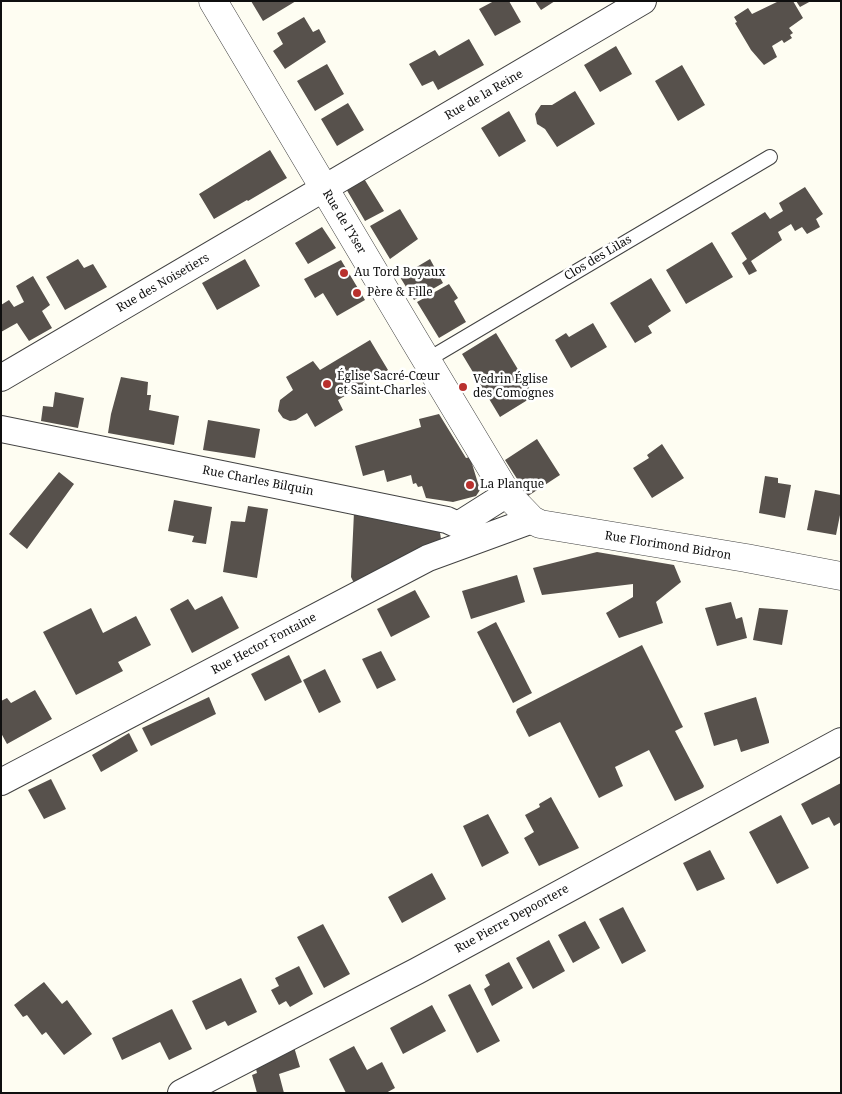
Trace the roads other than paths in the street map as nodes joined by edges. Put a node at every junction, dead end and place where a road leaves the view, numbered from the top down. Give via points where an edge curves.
1 (213, 1) edge
2 (643, 1) edge
3 (770, 157) dead end
4 (324, 188) junction
5 (427, 360) junction
6 (1, 378) edge
7 (1, 430) edge
8 (507, 494) junction
9 (532, 520) junction
10 (459, 535) junction
11 (841, 576) edge
12 (841, 741) edge
13 (1, 782) edge
14 (181, 1093) edge

1 - 4 street, Rue de l'Yser
2 - 4 street, Rue de la Reine
3 - 5 lane, Clos des Lilas
4 - 5 street, Rue de l'Yser
4 - 6 street, Rue des Noisetiers
5 - 8 street, Rue de l'Yser
7 - 10 street, Rue Charles Bilquin via 447,520
8 - 9 street
8 - 10 street
9 - 10 street, Rue Hector Fontaine
9 - 11 street, Rue Florimond Bidron via 540,524
10 - 13 street, Rue Hector Fontaine via 428,558
12 - 14 street, Rue Pierre Depoortere via 417,971

